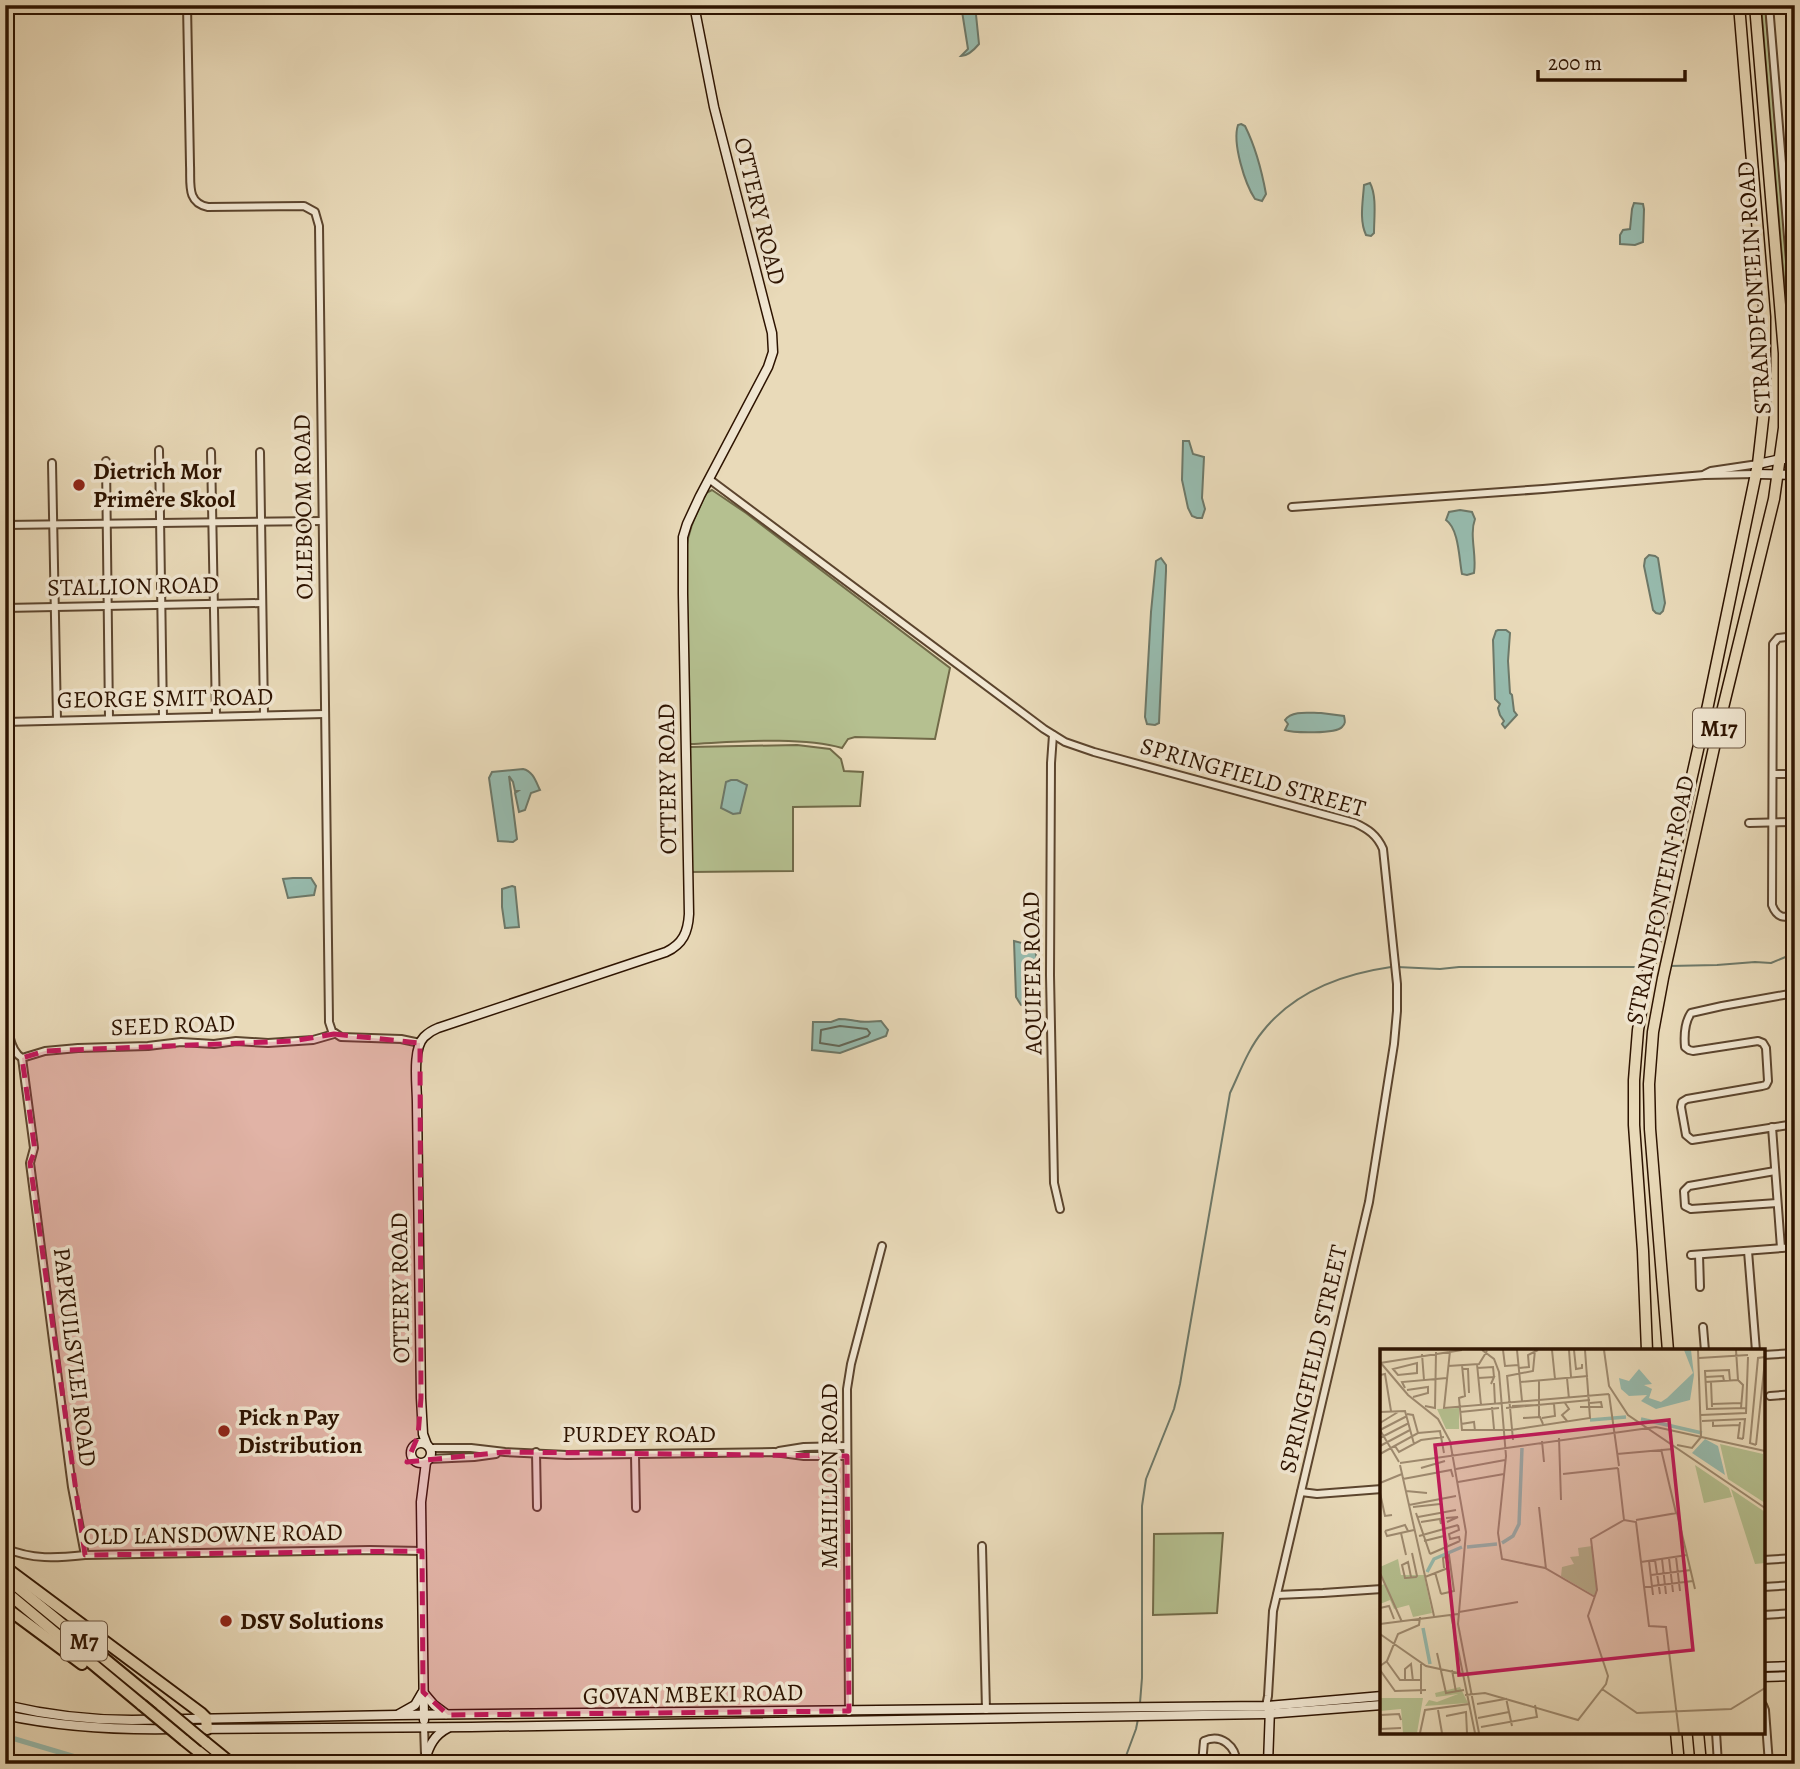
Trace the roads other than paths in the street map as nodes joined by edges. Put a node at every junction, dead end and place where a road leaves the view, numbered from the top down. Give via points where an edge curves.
1 (187, 5) edge
2 (694, 5) edge
3 (1739, 5) edge
4 (1755, 5) edge
5 (1769, 5) edge
6 (1780, 5) edge
7 (1795, 13) edge
8 (1795, 321) edge
9 (159, 450) dead end
10 (211, 452) dead end
11 (260, 452) dead end
12 (1781, 459) junction
13 (1795, 459) edge
14 (106, 461) dead end
15 (52, 463) dead end
16 (1757, 469) junction
17 (1778, 474) junction
18 (1795, 475) edge
19 (709, 480) junction
20 (1292, 507) dead end
21 (322, 520) junction
22 (260, 521) junction
23 (213, 522) junction
24 (159, 523) junction
25 (54, 524) junction
26 (107, 524) junction
27 (5, 525) edge
28 (261, 603) junction
29 (215, 604) junction
30 (161, 605) junction
31 (107, 606) junction
32 (55, 607) junction
33 (5, 608) edge
34 (1795, 636) edge
35 (325, 714) junction
36 (264, 715) junction
37 (216, 716) junction
38 (163, 718) junction
39 (109, 719) junction
40 (57, 720) junction
41 (5, 722) edge
42 (1053, 735) junction
43 (1773, 774) junction
44 (1795, 774) edge
45 (1773, 822) junction
46 (1795, 822) edge
47 (1749, 823) dead end
48 (1795, 914) edge
49 (1793, 994) edge
50 (5, 997) edge
51 (334, 1034) junction
52 (420, 1043) junction
53 (1795, 1045) edge
54 (22, 1058) junction
55 (1795, 1124) edge
56 (1772, 1128) junction
57 (1774, 1171) junction
58 (1777, 1203) junction
59 (1060, 1209) dead end
60 (882, 1246) dead end
61 (1795, 1247) edge
62 (1781, 1248) junction
63 (1748, 1251) junction
64 (1700, 1287) dead end
65 (1703, 1327) dead end
66 (1647, 1349) edge
67 (1668, 1349) edge
68 (1704, 1349) edge
69 (1756, 1349) edge
70 (1795, 1353) edge
71 (1765, 1355) edge
72 (1795, 1394) edge
73 (1770, 1396) dead end
74 (421, 1398) junction
75 (414, 1445) junction
76 (428, 1446) junction
77 (847, 1446) junction
78 (505, 1452) junction
79 (536, 1452) junction
80 (774, 1452) junction
81 (635, 1455) junction
82 (847, 1456) junction
83 (424, 1461) junction
84 (1380, 1489) edge
85 (1301, 1492) junction
86 (537, 1507) dead end
87 (636, 1508) dead end
88 (982, 1546) dead end
89 (5, 1549) edge
90 (422, 1551) junction
91 (86, 1555) junction
92 (1795, 1558) edge
93 (1765, 1560) edge
94 (5, 1567) edge
95 (5, 1577) edge
96 (1795, 1585) edge
97 (1765, 1587) edge
98 (1380, 1589) edge
99 (5, 1591) edge
100 (1277, 1595) junction
101 (5, 1607) edge
102 (1795, 1613) edge
103 (1765, 1615) edge
104 (1795, 1666) edge
105 (1765, 1667) edge
106 (1795, 1676) edge
107 (1765, 1677) edge
108 (423, 1690) junction
109 (1380, 1696) edge
110 (140, 1702) junction
111 (5, 1705) edge
112 (1380, 1706) edge
113 (986, 1710) junction
114 (1268, 1710) junction
115 (1135, 1711) junction
116 (5, 1715) edge
117 (397, 1715) junction
118 (424, 1715) junction
119 (448, 1715) junction
120 (848, 1716) junction
121 (206, 1724) junction
122 (1765, 1725) edge
123 (424, 1727) junction
124 (454, 1727) junction
125 (1676, 1734) edge
126 (1698, 1734) edge
127 (1716, 1734) edge
128 (425, 1762) edge
129 (214, 1764) edge
130 (232, 1764) edge
131 (1202, 1764) edge
132 (1237, 1764) edge
133 (1266, 1764) edge
134 (1679, 1764) edge
135 (1701, 1764) edge
136 (1718, 1764) edge
137 (1769, 1764) edge

1 - 21 street, OLIEBOOM ROAD via 194,200 208,207 304,206 318,218
2 - 19 main road, OTTERY ROAD via 712,99 773,343 768,367
3 - 16 main road, STRANDFONTEIN ROAD / M17 via 1766,326 1765,402
4 - 12 main road, STRANDFONTEIN ROAD / M17 via 1784,354
5 - 8 street, STRANDFONTEIN ROAD
6 - 7 main road
9 - 24 street
10 - 23 street
11 - 22 street
12 - 13 main road
12 - 16 main road
12 - 17 main road, STRANDFONTEIN ROAD / M17
14 - 26 street
15 - 25 street
16 - 17 main road
16 - 20 street
16 - 66 main road, STRANDFONTEIN ROAD / M17 via 1638,1030 1634,1094
17 - 18 main road
17 - 67 main road, STRANDFONTEIN ROAD / M17 via 1653,1032 1651,1163
19 - 42 street, SPRINGFIELD STREET
19 - 52 main road, OTTERY ROAD via 687,524 682,549 689,914 684,937 666,952 438,1028
21 - 22 street
21 - 35 street, OLIEBOOM ROAD
22 - 23 street
22 - 28 street
23 - 24 street
23 - 29 street
24 - 26 street
24 - 30 street
25 - 26 street
25 - 27 street
25 - 32 street
26 - 31 street
28 - 29 street, STALLION ROAD
28 - 36 street
29 - 30 street, STALLION ROAD
29 - 37 street
30 - 31 street, STALLION ROAD
30 - 38 street
31 - 32 street, STALLION ROAD
31 - 39 street
32 - 33 street, STALLION ROAD
32 - 40 street
34 - 43 street via 1773,643
35 - 36 street, GEORGE SMIT ROAD
35 - 51 street, OLIEBOOM ROAD via 328,1008
36 - 37 street, GEORGE SMIT ROAD
37 - 38 street, GEORGE SMIT ROAD
38 - 39 street, GEORGE SMIT ROAD
39 - 40 street, GEORGE SMIT ROAD
40 - 41 street, GEORGE SMIT ROAD
42 - 59 street, AQUIFER ROAD via 1050,975 1055,1183
42 - 85 street, SPRINGFIELD STREET via 1094,752 1335,816 1366,828 1380,842 1396,974 1394,1044 1369,1202
43 - 44 street
43 - 45 street
45 - 46 street
45 - 47 street
45 - 48 street via 1772,905 1781,917
49 - 53 street
49 - 56 street via 1691,1013 1688,1018 1685,1047 1689,1051 1763,1043 1768,1081 1762,1087 1682,1102 1688,1138
50 - 54 street via 10,1038
51 - 52 street
51 - 54 street, SEED ROAD via 268,1043 78,1048
52 - 74 main road, OTTERY ROAD
54 - 91 street, PAPKUILSVLEI ROAD via 34,1149 30,1163 72,1487
55 - 56 street
56 - 57 street
57 - 58 street
57 - 58 street via 1689,1186 1684,1200 1691,1209
58 - 62 street
60 - 77 street, MAHILLON ROAD via 848,1380
61 - 62 street
62 - 63 street
63 - 64 street via 1695,1255
63 - 69 street
65 - 68 street
70 - 71 street
72 - 73 street
74 - 75 main road, OTTERY ROAD
74 - 76 main road, OTTERY ROAD
75 - 76 main road
75 - 83 main road via 411,1454
76 - 78 street, PURDEY ROAD
76 - 83 main road via 431,1451
77 - 80 street, PURDEY ROAD
77 - 82 street, MAHILLON ROAD
78 - 79 street, PURDEY ROAD
78 - 83 street, PURDEY ROAD
79 - 81 street, PURDEY ROAD
79 - 86 street
80 - 81 street, PURDEY ROAD
80 - 82 street, PURDEY ROAD
81 - 87 street
82 - 120 street, MAHILLON ROAD
83 - 90 main road via 419,1495
84 - 85 street
85 - 100 street, SPRINGFIELD STREET
88 - 113 street
89 - 91 street, OLD LANSDOWNE ROAD via 47,1558
90 - 91 street, OLD LANSDOWNE ROAD
90 - 108 main road
92 - 93 street
94 - 121 highway via 156,1678
95 - 130 highway, M7, bridge
96 - 97 street
98 - 100 street
99 - 110 highway, M7
100 - 114 street, SPRINGFIELD STREET
101 - 110 highway
102 - 103 street
104 - 105 main road
106 - 107 main road
108 - 117 main road via 416,1705
108 - 118 main road
108 - 119 main road via 433,1705
109 - 114 main road, GOVAN MBEKI ROAD
110 - 129 highway, M7, bridge
111 - 121 main road, GOVAN MBEKI ROAD via 109,1720
112 - 114 main road, GOVAN MBEKI ROAD
113 - 115 main road, GOVAN MBEKI ROAD
113 - 120 main road, GOVAN MBEKI ROAD
114 - 115 main road, GOVAN MBEKI ROAD
114 - 133 main road
115 - 120 main road, GOVAN MBEKI ROAD
116 - 121 main road, GOVAN MBEKI ROAD via 107,1730
117 - 118 main road, GOVAN MBEKI ROAD
117 - 121 main road, GOVAN MBEKI ROAD
118 - 119 main road, GOVAN MBEKI ROAD
118 - 123 main road
119 - 120 main road, GOVAN MBEKI ROAD
120 - 124 main road, GOVAN MBEKI ROAD
121 - 123 main road, GOVAN MBEKI ROAD
122 - 137 street
123 - 124 main road, GOVAN MBEKI ROAD
123 - 128 street
124 - 128 main road via 435,1737
125 - 134 main road
126 - 135 main road
127 - 136 street
131 - 132 street via 1204,1741 1213,1738 1226,1742 1236,1754

